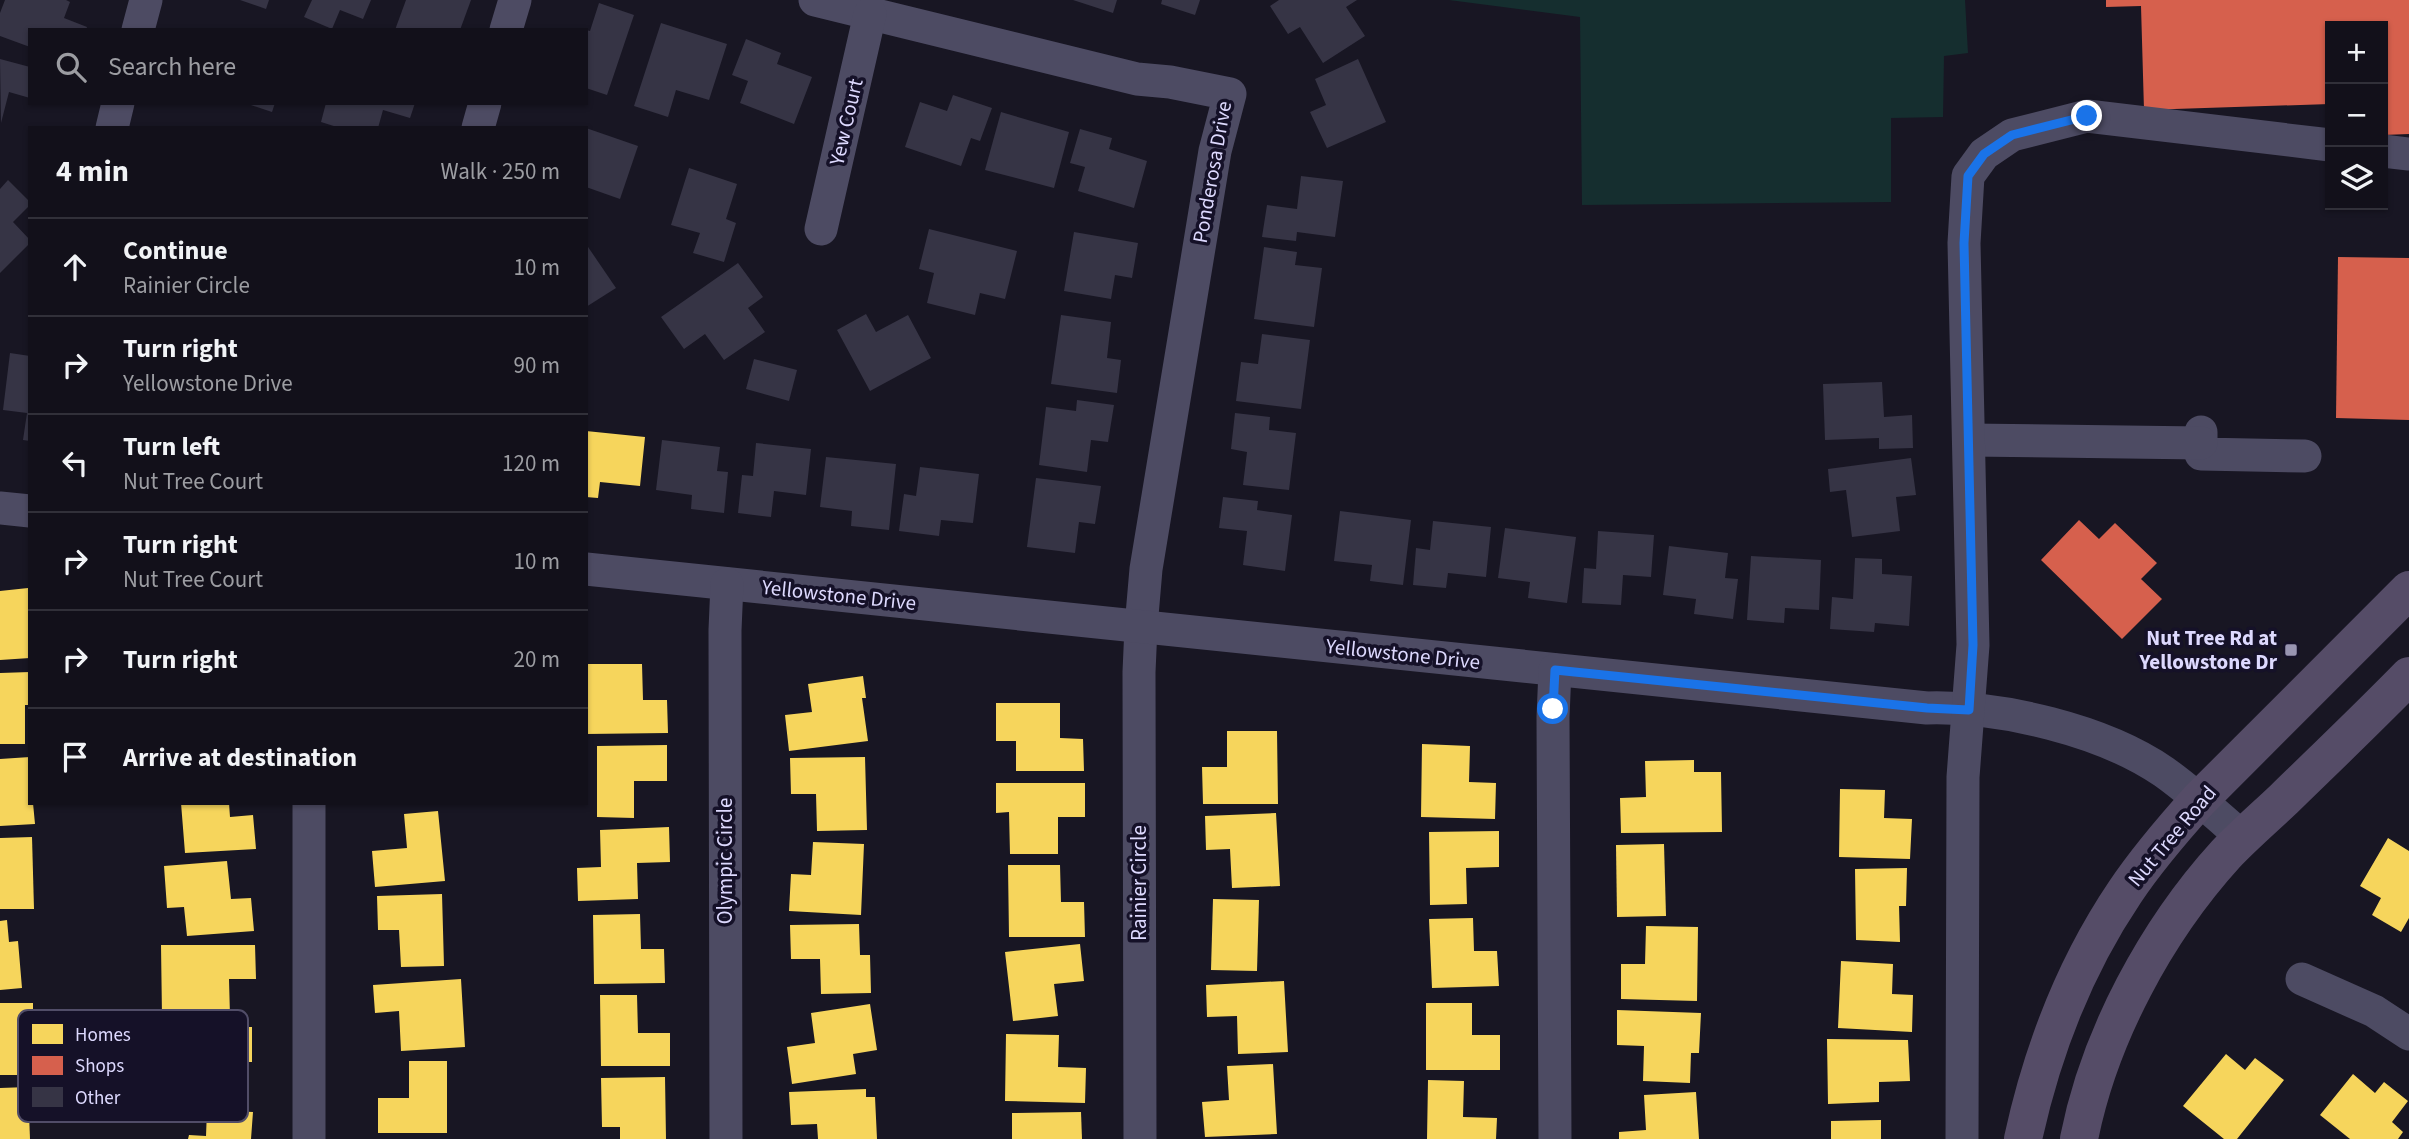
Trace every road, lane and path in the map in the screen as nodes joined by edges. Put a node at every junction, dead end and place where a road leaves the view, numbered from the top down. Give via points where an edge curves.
1 (146, 0) edge
2 (515, 0) edge
3 (816, 0) edge
4 (870, 14) junction
5 (139, 28) edge
6 (507, 28) edge
7 (118, 105) edge
8 (484, 105) edge
9 (112, 126) edge
10 (479, 126) edge
11 (2325, 144) edge
12 (2388, 152) edge
13 (2409, 154) edge
14 (821, 229) dead end
15 (1969, 440) junction
16 (2305, 456) dead end
17 (0, 508) edge
18 (28, 511) edge
19 (588, 569) edge
20 (727, 584) junction
21 (2409, 590) edge
22 (1141, 627) junction
23 (1555, 670) junction
24 (2409, 676) edge
25 (1969, 710) junction
26 (2199, 800) junction
27 (309, 805) edge
28 (2243, 838) junction
29 (2302, 979) dead end
30 (2409, 1034) edge
31 (309, 1139) edge
32 (726, 1139) edge
33 (1140, 1139) edge
34 (1555, 1139) edge
35 (1962, 1139) edge
36 (2023, 1139) edge
37 (2080, 1139) edge

1 - 5 street
2 - 6 street
3 - 4 street, Ponderosa Drive
4 - 14 street, Yew Court
4 - 22 street, Ponderosa Drive via 1137,79 1230,93 1208,192 1146,569
7 - 9 street
8 - 10 street
11 - 15 street via 2087,116 2012,135 1984,154 1968,176 1964,243
12 - 13 street
15 - 16 street via 2201,437 2201,454
15 - 25 street via 1973,645
17 - 18 street
19 - 20 street, Yellowstone Drive
20 - 22 street, Yellowstone Drive
20 - 32 street, Olympic Circle
21 - 26 main road, Nut Tree Road
22 - 23 street, Yellowstone Drive
22 - 33 street, Rainier Circle
23 - 25 street, Yellowstone Drive
23 - 34 street
24 - 28 main road
25 - 26 street, Yellowstone Drive via 2030,719 2095,737 2163,771
25 - 35 street via 1963,777
26 - 28 street, Yellowstone Drive
26 - 36 main road, Nut Tree Road via 2126,891 2083,966 2054,1028
27 - 31 street
28 - 37 main road via 2179,913 2144,967 2108,1046
29 - 30 street via 2374,1011

